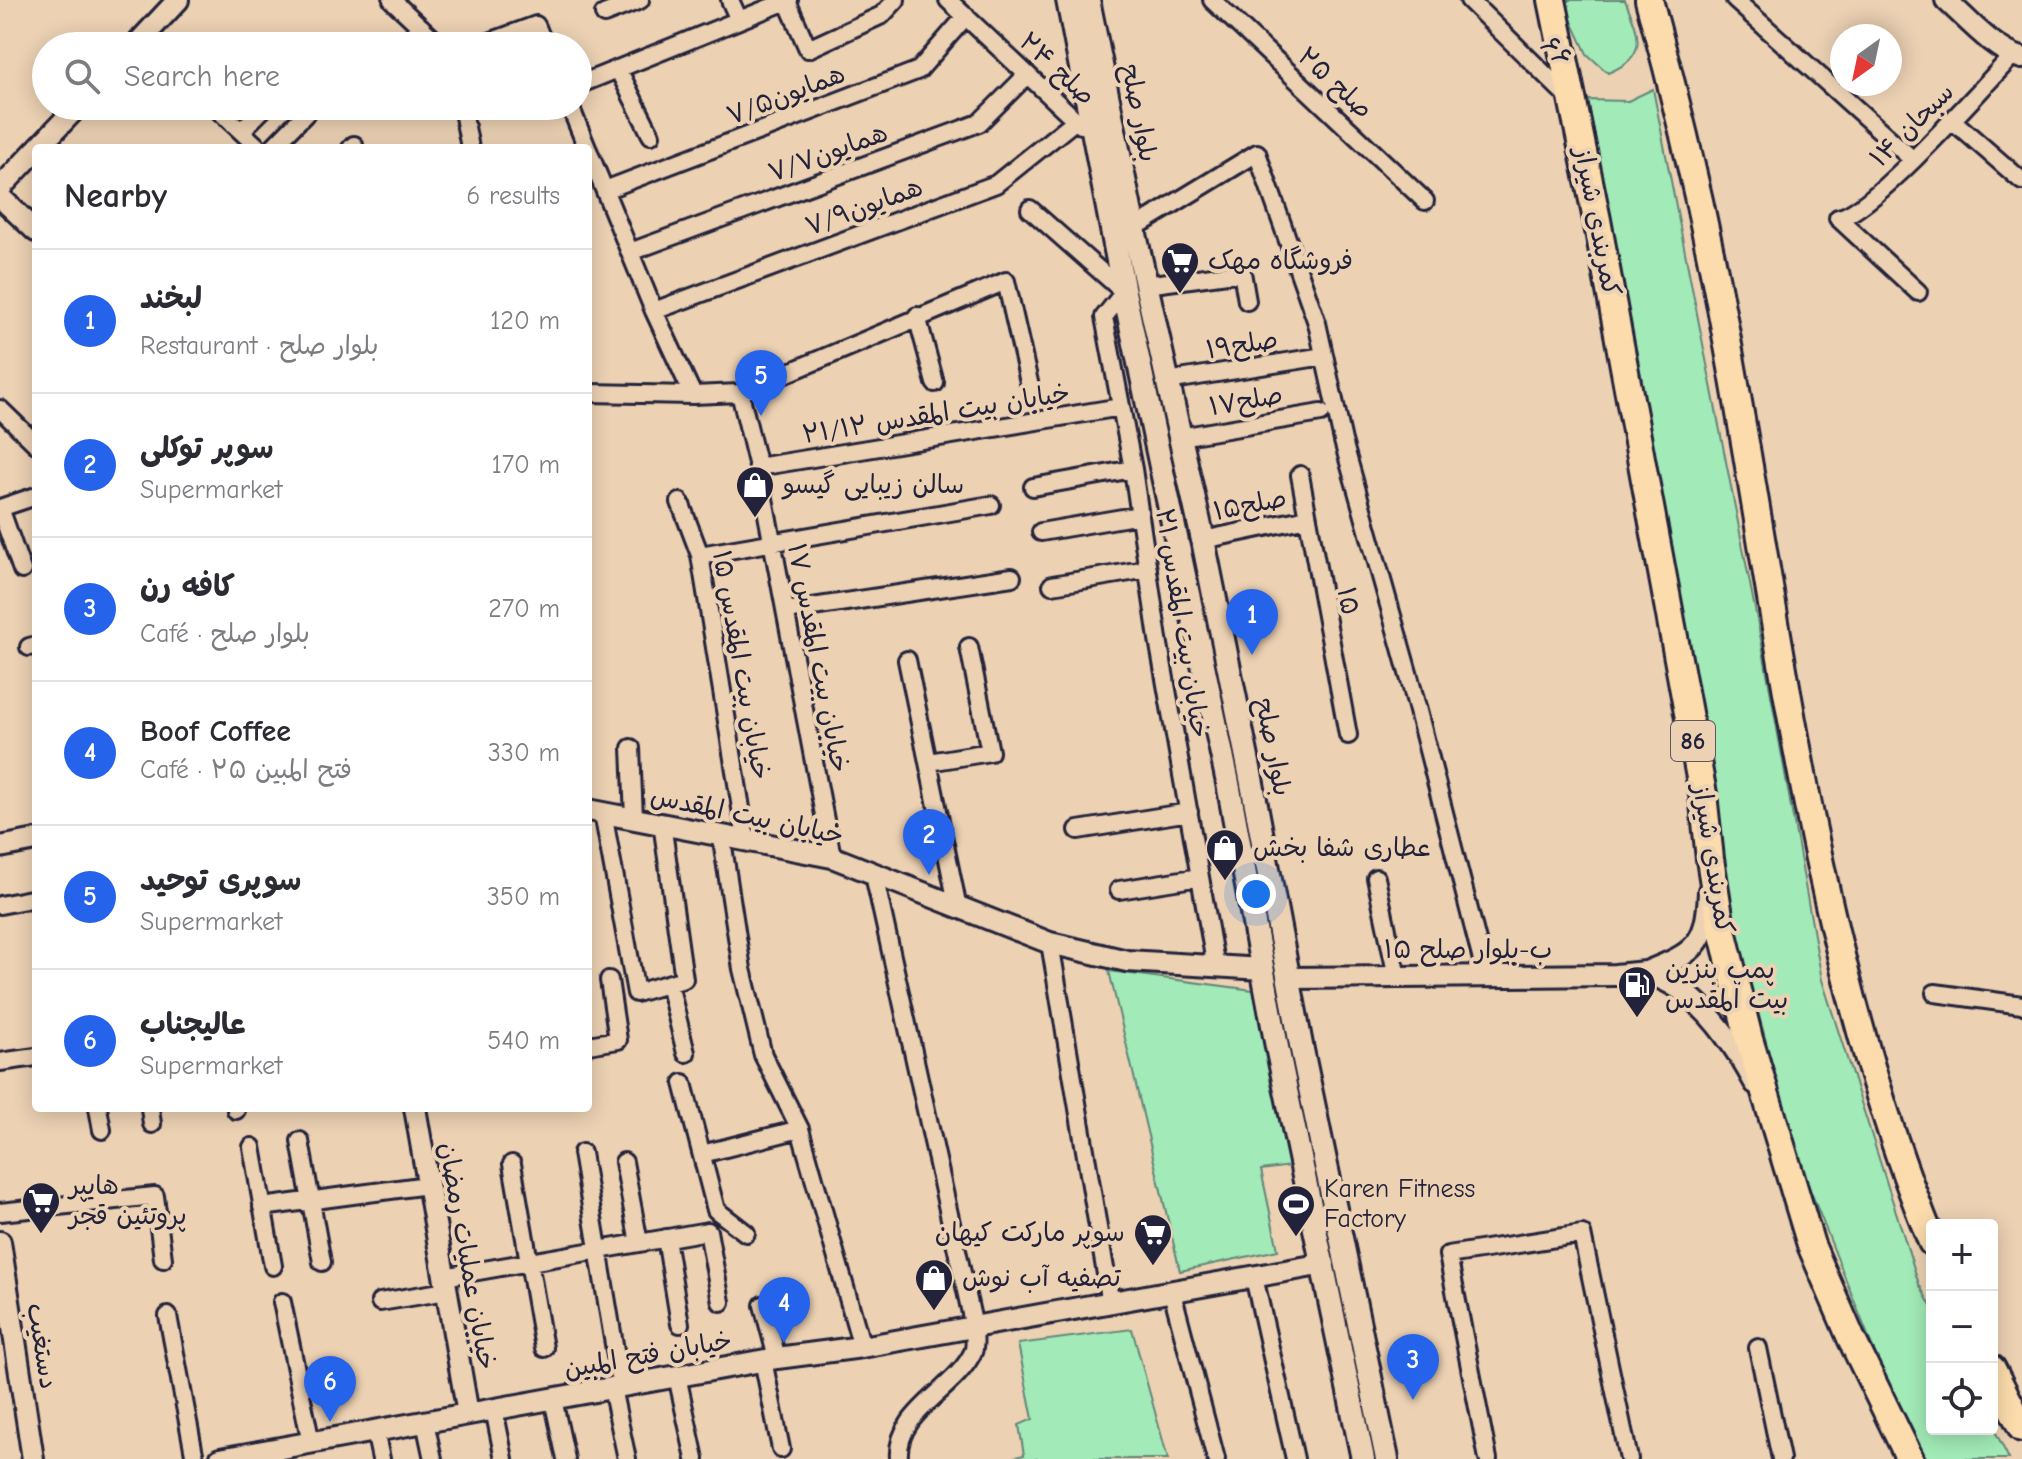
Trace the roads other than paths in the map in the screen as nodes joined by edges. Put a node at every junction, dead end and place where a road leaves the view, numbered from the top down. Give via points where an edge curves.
1 (178, 0) edge
2 (392, 0) edge
3 (640, 0) edge
4 (730, 0) edge
5 (788, 0) edge
6 (896, 0) edge
7 (948, 0) edge
8 (1068, 0) edge
9 (1088, 0) edge
10 (1212, 0) edge
11 (1469, 0) edge
12 (1552, 0) edge
13 (1649, 0) edge
14 (1735, 0) edge
15 (1946, 0) edge
16 (604, 14) dead end
17 (966, 16) junction
18 (739, 20) junction
19 (421, 27) junction
20 (151, 32) edge
21 (416, 32) edge
22 (426, 32) edge
23 (517, 32) edge
24 (539, 32) edge
25 (2017, 57) edge
26 (618, 69) junction
27 (1027, 75) junction
28 (592, 79) edge
29 (1574, 104) junction
30 (65, 120) edge
31 (229, 120) edge
32 (252, 120) edge
33 (299, 120) edge
34 (465, 120) edge
35 (576, 120) edge
36 (1076, 120) junction
37 (1952, 120) junction
38 (241, 131) junction
39 (651, 135) dead end
40 (1097, 140) junction
41 (42, 144) edge
42 (255, 144) edge
43 (276, 144) edge
44 (469, 144) edge
45 (586, 144) edge
46 (32, 154) edge
47 (592, 159) edge
48 (1913, 160) junction
49 (2022, 181) edge
50 (0, 188) edge
51 (605, 190) junction
52 (0, 197) edge
53 (1425, 201) dead end
54 (1030, 209) dead end
55 (32, 227) edge
56 (1134, 228) junction
57 (630, 252) junction
58 (1146, 285) junction
59 (1124, 292) junction
60 (1918, 292) dead end
61 (1247, 301) dead end
62 (654, 311) junction
63 (917, 316) junction
64 (1324, 356) junction
65 (1167, 381) junction
66 (935, 383) dead end
67 (1031, 391) dead end
68 (592, 393) edge
69 (740, 393) junction
70 (693, 395) junction
71 (1121, 407) junction
72 (0, 409) edge
73 (1321, 413) dead end
74 (1180, 437) junction
75 (32, 440) edge
76 (758, 467) junction
77 (1133, 469) junction
78 (1300, 475) dead end
79 (1033, 487) dead end
80 (32, 497) edge
81 (680, 502) dead end
82 (991, 505) dead end
83 (0, 508) edge
84 (1140, 515) junction
85 (1308, 518) junction
86 (1041, 532) dead end
87 (1203, 540) junction
88 (771, 542) junction
89 (700, 555) junction
90 (1148, 569) junction
91 (22, 570) dead end
92 (1012, 577) dead end
93 (1052, 585) dead end
94 (786, 611) junction
95 (969, 647) dead end
96 (907, 660) dead end
97 (1348, 735) dead end
98 (631, 748) dead end
99 (929, 762) junction
100 (1250, 773) junction
101 (1227, 778) junction
102 (595, 812) edge
103 (1189, 812) junction
104 (634, 818) junction
105 (662, 823) junction
106 (1078, 830) dead end
107 (721, 834) junction
108 (746, 839) junction
109 (32, 841) edge
110 (0, 847) edge
111 (832, 857) junction
112 (1710, 859) junction
113 (874, 875) junction
114 (1200, 877) junction
115 (1376, 878) dead end
116 (1119, 890) dead end
117 (32, 899) edge
118 (0, 905) edge
119 (958, 908) junction
120 (1050, 943) junction
121 (1216, 968) junction
122 (1263, 969) junction
123 (1646, 972) junction
124 (1486, 976) junction
125 (1397, 977) junction
126 (1290, 978) junction
127 (609, 980) dead end
128 (669, 984) junction
129 (1935, 993) dead end
130 (2022, 1005) edge
131 (592, 1044) edge
132 (686, 1053) dead end
133 (32, 1058) edge
134 (0, 1062) edge
135 (683, 1083) dead end
136 (99, 1112) edge
137 (416, 1112) edge
138 (1774, 1123) junction
139 (800, 1129) junction
140 (102, 1130) dead end
141 (300, 1141) dead end
142 (252, 1147) dead end
143 (582, 1153) dead end
144 (702, 1154) junction
145 (624, 1162) dead end
146 (512, 1164) dead end
147 (428, 1185) junction
148 (311, 1201) junction
149 (262, 1207) junction
150 (0, 1212) edge
151 (1926, 1227) edge
152 (746, 1233) dead end
153 (666, 1238) junction
154 (0, 1242) edge
155 (639, 1243) junction
156 (598, 1250) junction
157 (163, 1259) dead end
158 (322, 1262) dead end
159 (529, 1262) junction
160 (1324, 1264) junction
161 (273, 1266) dead end
162 (1254, 1277) junction
163 (445, 1284) junction
164 (1172, 1292) junction
165 (282, 1302) dead end
166 (380, 1302) dead end
167 (721, 1302) dead end
168 (1111, 1304) junction
169 (763, 1305) dead end
170 (168, 1316) dead end
171 (680, 1324) dead end
172 (974, 1327) junction
173 (862, 1347) junction
174 (544, 1348) dead end
175 (1758, 1348) dead end
176 (770, 1359) junction
177 (1369, 1372) junction
178 (677, 1376) junction
179 (1346, 1377) junction
180 (1998, 1381) edge
181 (617, 1387) junction
182 (553, 1399) junction
183 (494, 1409) junction
184 (468, 1414) junction
185 (425, 1422) junction
186 (2022, 1428) edge
187 (375, 1431) junction
188 (311, 1443) junction
189 (781, 1449) dead end
190 (290, 1453) edge
191 (33, 1459) edge
192 (195, 1459) edge
193 (220, 1459) edge
194 (381, 1459) edge
195 (433, 1459) edge
196 (504, 1459) edge
197 (566, 1459) edge
198 (627, 1459) edge
199 (695, 1459) edge
200 (899, 1459) edge
201 (1216, 1459) edge
202 (1295, 1459) edge
203 (1363, 1459) edge
204 (1387, 1459) edge
205 (1488, 1459) edge
206 (1629, 1459) edge
207 (1781, 1459) edge
208 (1910, 1459) edge

1 - 20 street
2 - 19 street
3 - 16 street
4 - 18 street
5 - 6 street via 808,49 882,15
5 - 18 street
7 - 17 street, صلح ۲۴
8 - 40 main road, بلوار صلح
9 - 56 main road, بلوار صلح
10 - 53 street, صلح ۲۵
11 - 29 street, ۶۶
12 - 29 highway, کمربندی شیراز / 86
13 - 151 highway via 1684,131 1723,319 1829,906 1854,1012
14 - 48 street
15 - 25 street
17 - 27 street, صلح ۲۴
17 - 51 street, همایون۷/۵ via 919,70
18 - 26 street
19 - 21 street
19 - 22 street
23 - 24 street via 536,25
25 - 37 street, سبحان ۱۴
26 - 28 street
26 - 39 street
27 - 36 street, صلح ۲۴
27 - 57 street, همایون۷/۷ via 979,123
29 - 112 highway, کمربندی شیراز / 86 via 1703,794
30 - 41 street
31 - 38 street
32 - 38 street
33 - 43 street
34 - 44 street
35 - 45 street
36 - 40 street, صلح ۲۴
36 - 62 street, همایون۷/۹ via 996,184
37 - 48 street, سبحان ۱۴
37 - 49 street
38 - 42 street
40 - 59 main road, بلوار صلح
46 - 50 street
47 - 51 street
48 - 60 street, سبحان ۱۴ via 1855,213 1838,218
51 - 57 street
52 - 55 street
54 - 59 street
56 - 58 main road, بلوار صلح
56 - 64 street via 1257,153
57 - 62 street
58 - 61 street via 1242,272
58 - 65 main road, بلوار صلح
59 - 71 street, خیابان بیت المقدس ۲۱ via 1104,317
59 - 101 main road, بلوار صلح
62 - 70 street
63 - 66 street
63 - 67 street via 1006,281
63 - 69 street
64 - 65 street, صلح۱۹
64 - 124 street
65 - 74 main road, بلوار صلح
68 - 70 street
69 - 70 street
69 - 76 street, خیابان بیت المقدس ۱۷
71 - 76 street, خیابان بیت المقدس ۲۱/۱۲
71 - 77 street, خیابان بیت المقدس ۲۱
72 - 75 street
73 - 74 street, صلح۱۷
74 - 87 main road, بلوار صلح
76 - 88 street, خیابان بیت المقدس ۱۷
77 - 79 street
77 - 84 street, خیابان بیت المقدس ۲۱
78 - 85 street, ۱۵
80 - 83 street
81 - 89 street, خیابان بیت المقدس ۱۵
82 - 88 street
83 - 91 street
84 - 86 street
84 - 90 street, خیابان بیت المقدس ۲۱
85 - 87 street, صلح۱۵
85 - 97 street, ۱۵
87 - 100 main road, بلوار صلح
88 - 89 street
88 - 94 street, خیابان بیت المقدس ۱۷
89 - 108 street, خیابان بیت المقدس ۱۵
90 - 93 street
90 - 103 street, خیابان بیت المقدس ۲۱
92 - 94 street
94 - 111 street, خیابان بیت المقدس ۱۷
95 - 99 street via 990,752
96 - 99 street
98 - 104 street
99 - 119 street
100 - 101 main road
100 - 126 main road, بلوار صلح
101 - 122 main road, بلوار صلح
102 - 104 street, خیابان بیت المقدس
102 - 128 street via 636,993
103 - 106 street
103 - 114 street, خیابان بیت المقدس ۲۱
104 - 105 street, خیابان بیت المقدس
105 - 107 street, خیابان بیت المقدس
105 - 128 street via 684,979
107 - 108 street, خیابان بیت المقدس
107 - 139 street via 742,969 763,1055
108 - 111 street, خیابان بیت المقدس
109 - 110 street
111 - 113 street, خیابان بیت المقدس
112 - 123 street via 1708,906 1699,939 1683,957
112 - 138 highway, کمربندی شیراز / 86 via 1720,922
113 - 119 street, خیابان بیت المقدس
113 - 172 street
114 - 116 street
114 - 121 street, خیابان بیت المقدس ۲۱
115 - 125 street
117 - 118 street
119 - 120 street, خیابان بیت المقدس
120 - 121 street, خیابان بیت المقدس via 1127,961
120 - 168 street
121 - 122 street, خیابان بیت المقدس
122 - 160 main road, بلوار صلح
123 - 124 street, ۱۵ ب-بلوار صلح
123 - 138 street via 1691,997 1744,1063
124 - 125 street, ۱۵ ب-بلوار صلح
125 - 126 street, ۱۵ ب-بلوار صلح
126 - 177 main road, بلوار صلح
127 - 131 street via 618,1040
128 - 132 street
129 - 130 street
133 - 134 street
135 - 144 street
136 - 140 street
137 - 147 street, خیابان عملیات رمضان
138 - 208 highway, کمربندی شیراز / 86 via 1811,1245
139 - 144 street
139 - 173 street
141 - 148 street
142 - 149 street
143 - 156 street
144 - 152 street via 716,1210
145 - 155 street
146 - 159 street
147 - 148 street
147 - 163 street, خیابان عملیات رمضان
148 - 149 street
148 - 158 street
149 - 161 street
150 - 157 street via 155,1196
153 - 155 street
153 - 167 street via 708,1231
153 - 171 street
154 - 191 street, دستغیب
155 - 156 street
156 - 159 street
156 - 181 street
159 - 163 street
159 - 174 street
160 - 162 street, خیابان فتح المبین
160 - 179 main road, بلوار صلح
162 - 164 street, خیابان فتح المبین
162 - 202 street
163 - 166 street
163 - 184 street, خیابان عملیات رمضان
164 - 168 street, خیابان فتح المبین
164 - 201 street
165 - 188 street
168 - 172 street, خیابان فتح المبین
169 - 176 street
170 - 192 street
172 - 173 street, خیابان فتح المبین
172 - 200 street via 974,1350 913,1418 898,1448
173 - 176 street, خیابان فتح المبین
175 - 207 street
176 - 178 street, خیابان فتح المبین
176 - 189 street
177 - 179 main road
177 - 204 main road, بلوار صلح
178 - 181 street, خیابان فتح المبین
178 - 199 street
179 - 203 main road, بلوار صلح
180 - 186 highway
181 - 182 street, خیابان فتح المبین
181 - 198 street
182 - 183 street, خیابان فتح المبین
182 - 197 street
183 - 184 street, خیابان فتح المبین
183 - 196 street
184 - 185 street, خیابان فتح المبین
185 - 187 street, خیابان فتح المبین
185 - 195 street
187 - 188 street, خیابان فتح المبین
187 - 194 street
188 - 190 street, خیابان فتح المبین
190 - 193 street, خیابان فتح المبین
205 - 206 street via 1448,1255 1582,1234

